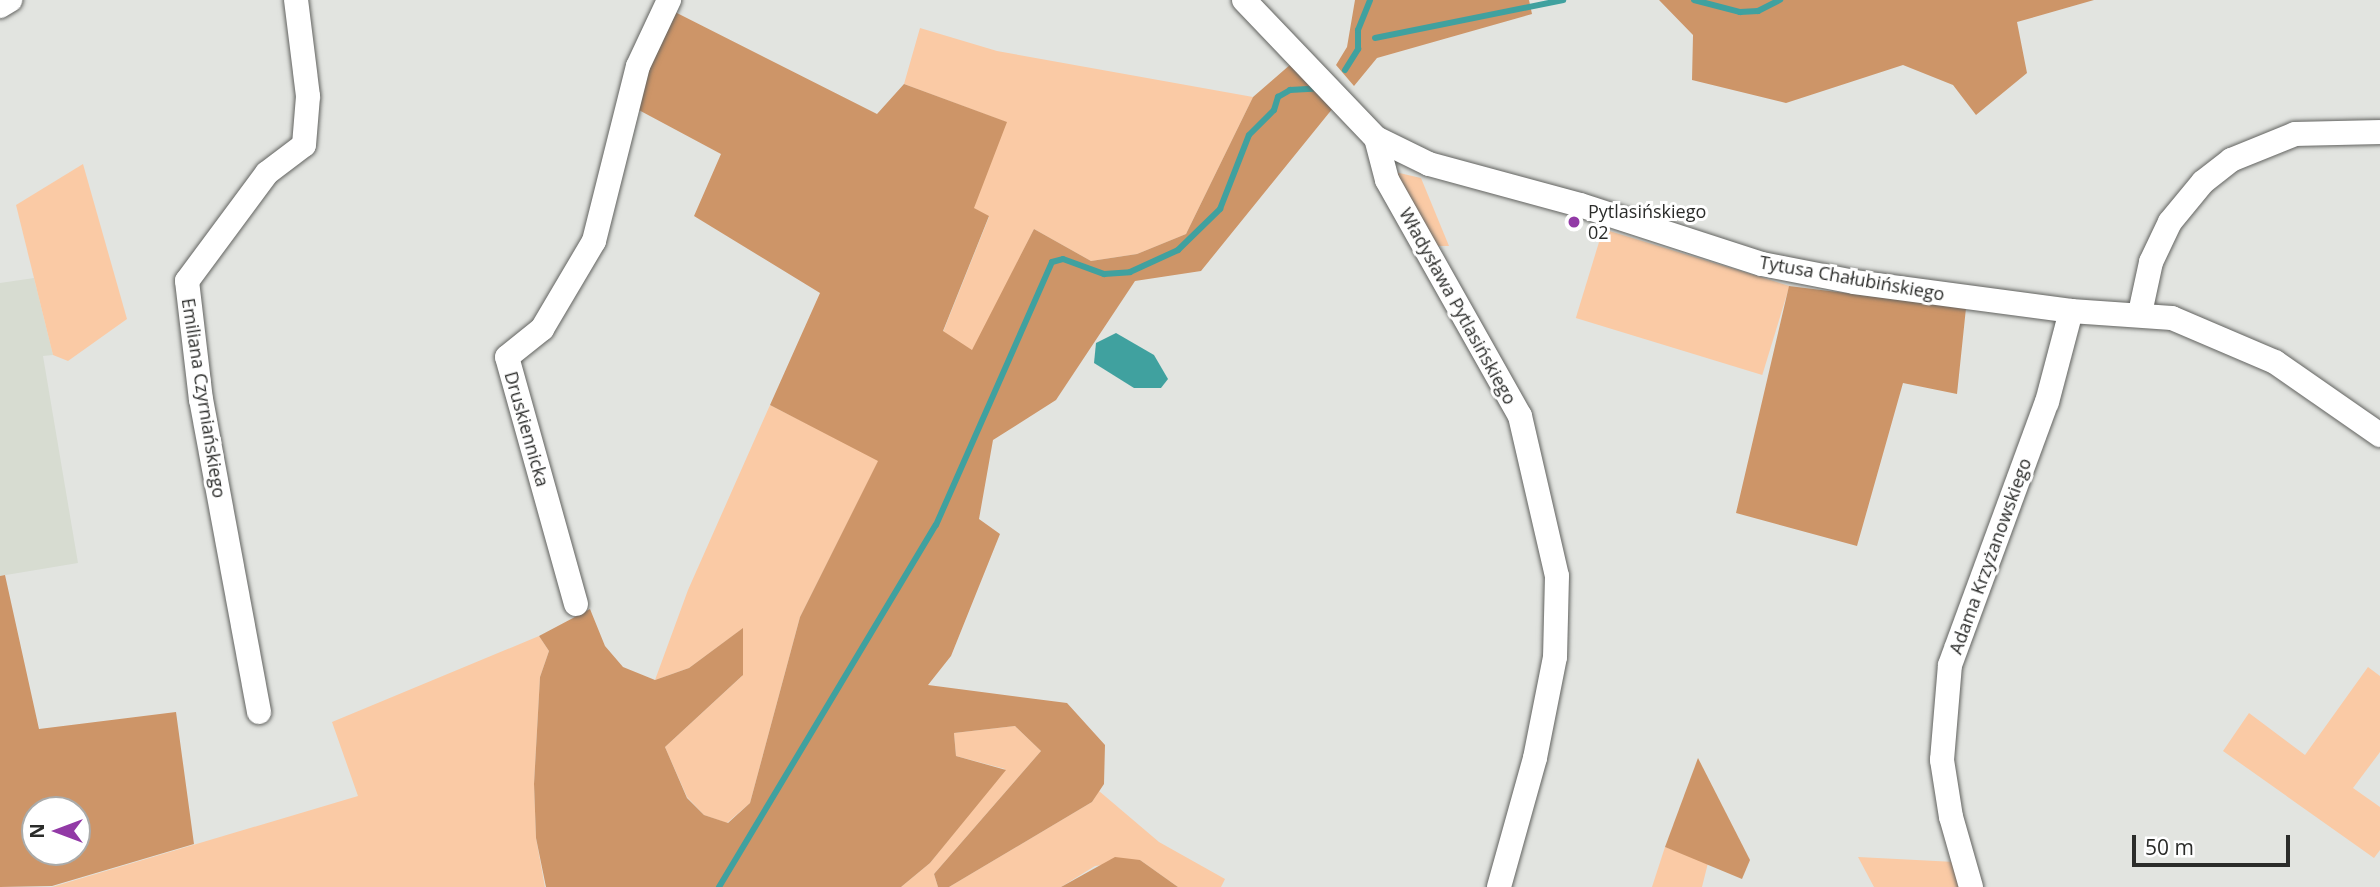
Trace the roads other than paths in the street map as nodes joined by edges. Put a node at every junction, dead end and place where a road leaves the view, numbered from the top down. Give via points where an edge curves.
1 (10, 0) edge
2 (296, 0) edge
3 (668, 0) edge
4 (1244, 0) edge
5 (0, 6) edge
6 (2380, 132) edge
7 (1376, 138) junction
8 (2071, 311) junction
9 (2140, 313) junction
10 (2380, 435) edge
11 (576, 604) dead end
12 (259, 712) dead end
13 (1499, 887) edge
14 (1971, 887) edge

1 - 5 street
2 - 12 street, Emiliana Czyrniańskiego via 308,96 304,145 267,173 187,281 201,400
3 - 11 street, Druskiennicka via 638,66 594,241 542,329 507,357
4 - 7 street, Tytusa Chałubińskiego
6 - 9 street via 2295,134 2231,160 2203,182 2170,222 2151,262
7 - 8 street, Tytusa Chałubińskiego via 1429,164 1580,205 1762,264 1854,282
7 - 13 street, Władysława Pytlasińskiego via 1387,180 1520,416 1557,576 1555,657 1535,758
8 - 9 street, Tytusa Chałubińskiego
8 - 14 street, Adama Krzyżanowskiego via 2047,402 1950,665 1942,760
9 - 10 street, Tytusa Chałubińskiego via 2172,318 2236,343 2326,394

